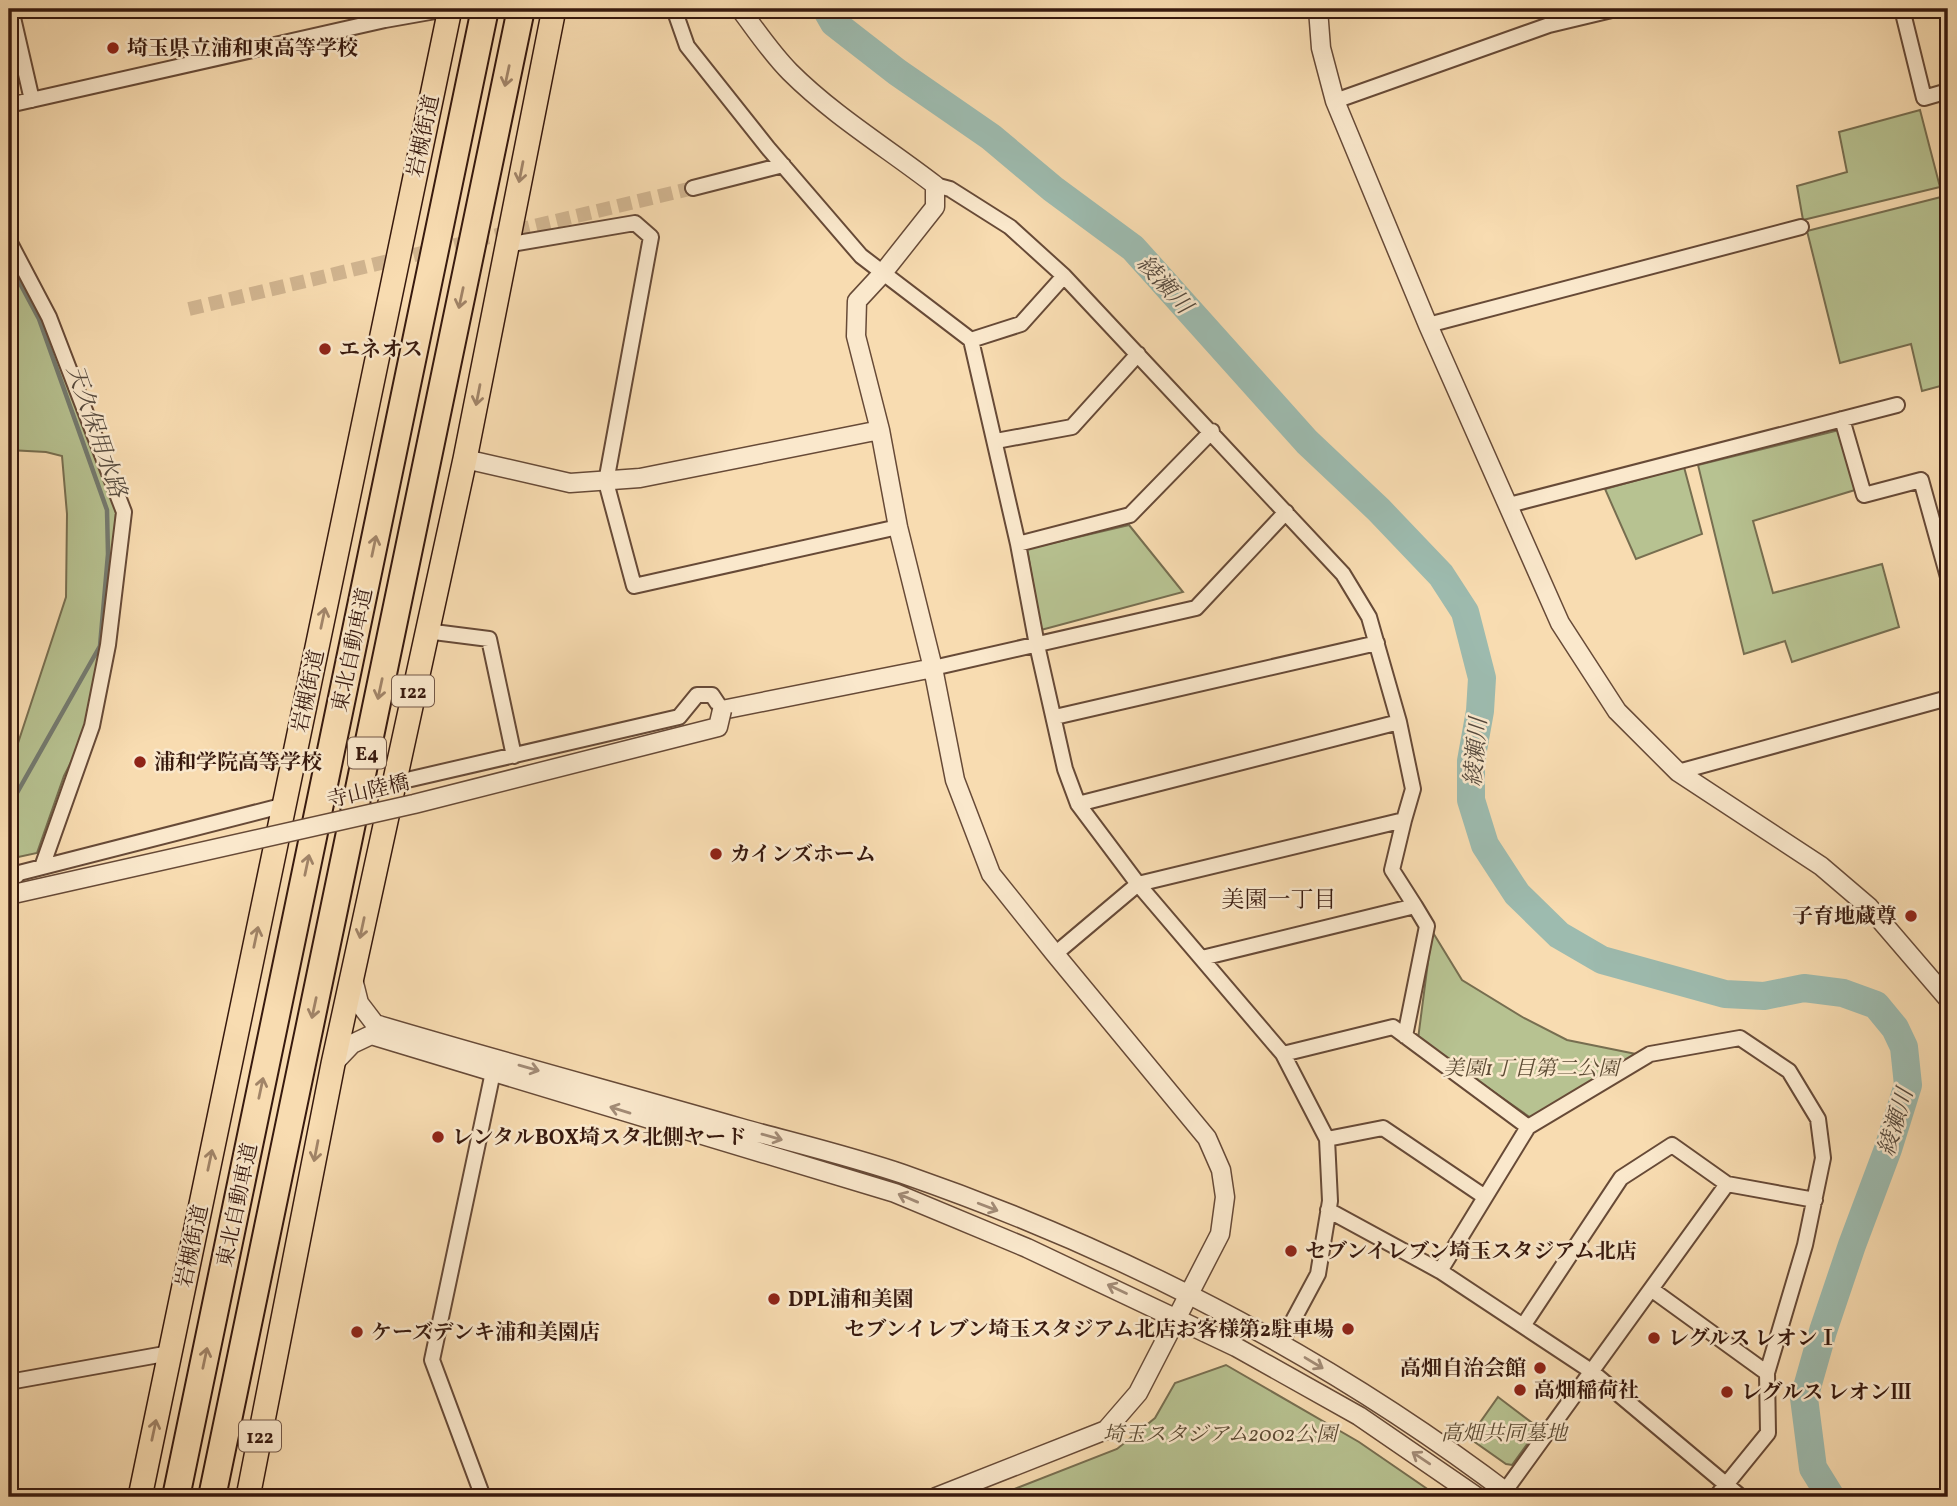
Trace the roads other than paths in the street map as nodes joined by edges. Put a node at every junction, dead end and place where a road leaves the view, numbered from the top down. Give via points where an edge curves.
1 (10, 9) edge
2 (449, 9) edge
3 (485, 9) edge
4 (521, 9) edge
5 (554, 9) edge
6 (674, 9) edge
7 (740, 9) edge
8 (1318, 9) edge
9 (1616, 9) edge
10 (1902, 9) edge
11 (384, 14) edge
12 (1948, 91) edge
13 (32, 100) junction
14 (1335, 101) junction
15 (9, 105) edge
16 (783, 165) junction
17 (935, 185) junction
18 (693, 188) tunnel mouth
19 (1801, 227) dead end
20 (9, 241) edge
21 (506, 245) junction
22 (882, 274) junction
23 (1064, 276) junction
24 (1428, 325) junction
25 (971, 340) junction
26 (1138, 354) junction
27 (1897, 405) dead end
28 (1842, 419) junction
29 (880, 430) junction
30 (1212, 431) junction
31 (996, 441) junction
32 (465, 459) junction
33 (606, 482) junction
34 (1509, 505) junction
35 (1286, 512) junction
36 (898, 527) junction
37 (1018, 544) junction
38 (1948, 577) edge
39 (426, 631) junction
40 (1377, 643) junction
41 (1037, 645) junction
42 (933, 668) junction
43 (1948, 698) edge
44 (722, 710) junction
45 (1055, 717) junction
46 (1399, 722) junction
47 (514, 756) junction
48 (1678, 772) junction
49 (394, 783) junction
50 (1078, 804) junction
51 (285, 805) junction
52 (1404, 820) junction
53 (42, 867) junction
54 (9, 884) edge
55 (1138, 884) junction
56 (9, 895) edge
57 (1415, 906) junction
58 (1055, 954) junction
59 (1202, 958) junction
60 (352, 975) junction
61 (1948, 999) edge
62 (1405, 1036) junction
63 (1283, 1054) junction
64 (333, 1065) junction
65 (493, 1072) junction
66 (1528, 1127) junction
67 (1327, 1139) junction
68 (1727, 1184) junction
69 (1485, 1197) junction
70 (1815, 1200) junction
71 (1328, 1210) junction
72 (1440, 1270) junction
73 (1651, 1289) junction
74 (1190, 1294) junction
75 (1179, 1318) junction
76 (1523, 1326) junction
77 (1282, 1343) junction
78 (170, 1353) junction
79 (1591, 1371) junction
80 (1767, 1373) junction
81 (9, 1382) edge
82 (1727, 1483) junction
83 (1509, 1494) edge
84 (140, 1497) edge
85 (176, 1497) edge
86 (212, 1497) edge
87 (248, 1497) edge
88 (484, 1497) edge
89 (936, 1497) edge
90 (1477, 1497) edge
91 (1716, 1497) edge
92 (1741, 1497) edge

1 - 13 street
2 - 11 street
51 -> 2 highway, 岩槻街道
85 -> 3 highway, 東北自動車道 / E4
4 -> 86 highway, 東北自動車道 / E4
5 -> 21 highway, 122
6 - 16 street via 687,46
7 - 17 street via 792,74
8 - 14 street via 1321,48
9 - 14 street via 1549,25
10 - 12 street via 1924,98
11 - 13 street
13 - 15 street
14 - 24 street
16 - 18 street
16 - 22 street
17 - 22 street via 935,207
17 - 23 street via 950,189 1010,227
19 - 24 street
20 - 53 street via 49,317 124,512 108,645 92,726
21 -> 32 highway, 122
21 - 33 street via 635,223 652,237
22 - 25 street
22 - 29 street via 857,300 856,337
23 - 25 street via 1021,324
23 - 26 street
24 - 34 street
25 - 31 street
26 - 30 street
26 - 31 street via 1072,427
27 - 28 street
28 - 34 street
28 - 38 street via 1864,495 1921,480
29 - 33 street
29 - 36 street
30 - 35 street
30 - 37 street via 1130,515
31 - 37 street
32 - 33 street via 570,483
32 - 39 highway, 122
33 - 36 street via 634,586
34 - 48 street via 1560,623 1617,711
35 - 40 street via 1343,574 1369,617
35 - 41 street via 1196,608
36 - 42 street
37 - 41 street
39 - 47 street via 489,639
39 - 49 highway, 122
40 - 45 street
40 - 46 street
41 - 42 street
41 - 45 street
42 - 44 street
42 - 58 street via 955,780 991,874
43 - 48 street
44 - 47 street via 712,695 697,695 679,717
44 - 56 street, 寺山陸橋, bridge via 718,727 414,804
45 - 50 street via 1065,769
46 - 50 street
46 - 52 street via 1413,789
47 - 49 street
48 - 61 street via 1821,866 1860,899
49 -> 60 highway, 122
50 - 55 street
51 - 53 street
78 -> 51 highway, 岩槻街道
52 - 55 street
52 - 57 street via 1392,870
53 - 54 street via 19,873
55 - 58 street
55 - 59 street
57 - 59 street
57 - 62 street via 1427,926
58 - 74 street via 1207,1138 1221,1170 1225,1197 1220,1234
59 - 63 street
60 - 64 highway, 122
60 -> 74 street via 359,1003 374,1024 901,1174 1035,1225
62 - 63 street via 1393,1027
62 - 66 street
63 - 67 street
64 - 65 street via 352,1044 372,1035
64 -> 87 highway, 122
75 -> 65 street via 895,1193
65 - 88 street via 432,1360
66 - 69 street
66 - 70 street via 1650,1055 1740,1038 1789,1071 1818,1119 1823,1158
67 - 69 street via 1383,1128
67 - 71 street
68 - 70 street
68 - 73 street
68 - 76 street via 1672,1145 1621,1178
69 - 72 street
70 - 80 street
71 - 72 street
71 - 77 street via 1318,1274
72 - 76 street
73 - 79 street
73 - 80 street
74 - 75 street
74 - 77 street
75 - 89 street via 1138,1393 1106,1430
90 -> 75 street via 1359,1416
76 - 79 street
77 -> 83 street via 1422,1431
78 - 81 street
84 -> 78 highway, 岩槻街道
79 - 82 street
79 - 83 street
80 - 82 street via 1768,1433
82 - 91 street
82 - 92 street

